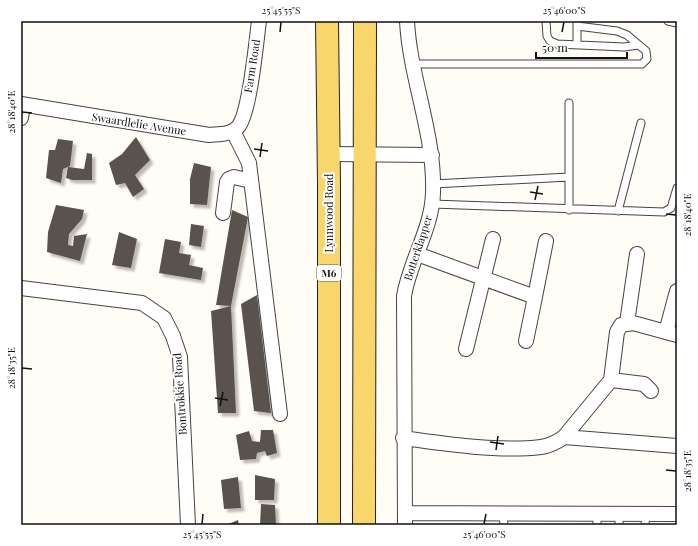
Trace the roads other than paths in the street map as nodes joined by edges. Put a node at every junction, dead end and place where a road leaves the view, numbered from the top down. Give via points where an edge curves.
1 (259, 21) edge
2 (327, 21) edge
3 (365, 21) edge
4 (407, 21) edge
5 (546, 21) edge
6 (668, 21) edge
7 (577, 23) edge
8 (677, 23) edge
9 (577, 45) junction
10 (638, 45) junction
11 (414, 64) junction
12 (569, 103) dead end
13 (22, 109) edge
14 (641, 123) dead end
15 (233, 131) junction
16 (329, 154) junction
17 (365, 155) junction
18 (432, 155) junction
19 (569, 177) junction
20 (252, 181) junction
21 (432, 184) junction
22 (677, 188) edge
23 (432, 204) junction
24 (569, 210) junction
25 (618, 211) junction
26 (223, 213) dead end
27 (493, 239) dead end
28 (546, 241) dead end
29 (416, 254) junction
30 (637, 254) dead end
31 (483, 279) junction
32 (21, 288) edge
33 (677, 291) edge
34 (535, 298) junction
35 (627, 323) junction
36 (671, 334) edge
37 (526, 341) dead end
38 (466, 349) dead end
39 (611, 380) junction
40 (651, 391) dead end
41 (280, 414) dead end
42 (564, 437) junction
43 (403, 438) junction
44 (677, 446) edge
45 (677, 514) edge
46 (405, 519) edge
47 (504, 519) edge
48 (597, 519) edge
49 (619, 519) edge
50 (646, 519) edge
51 (188, 525) edge
52 (329, 525) edge
53 (364, 525) edge

1 - 15 street, Farm Road via 246,112
2 - 16 main road, Lynnwood Road / M6
3 - 17 main road
4 - 11 street, Botterklapper via 408,48
5 - 9 lane via 550,41
6 - 8 lane
7 - 9 lane
7 - 10 lane via 617,31
9 - 10 lane
10 - 11 lane via 646,51 647,59 642,64
11 - 18 street, Botterklapper
12 - 19 lane
13 - 15 street, Swaardlelie Avenue via 209,135
14 - 25 lane
15 - 20 street via 249,163
16 - 17 street
16 - 52 main road, Lynnwood Road / M6
17 - 18 street
17 - 53 main road
18 - 21 street, Botterklapper
19 - 21 lane
19 - 24 lane
20 - 26 street via 229,178
20 - 41 street
21 - 23 street, Botterklapper
22 - 25 lane via 671,208 664,212
23 - 24 lane
23 - 29 street, Botterklapper
24 - 25 lane
27 - 31 street
28 - 34 street
29 - 31 street
29 - 43 street, Botterklapper via 404,296
30 - 35 street
31 - 34 street
31 - 38 street
32 - 51 street, Bontrokkie Road via 142,303 164,318 174,336 180,357
33 - 36 street
34 - 37 street
35 - 36 street
35 - 39 street via 621,325 617,332
39 - 40 street via 644,384
39 - 42 street
42 - 43 street via 543,447 506,448
42 - 44 street
43 - 46 street, Botterklapper
45 - 50 street
46 - 47 street
47 - 48 street
48 - 49 street
49 - 50 street

